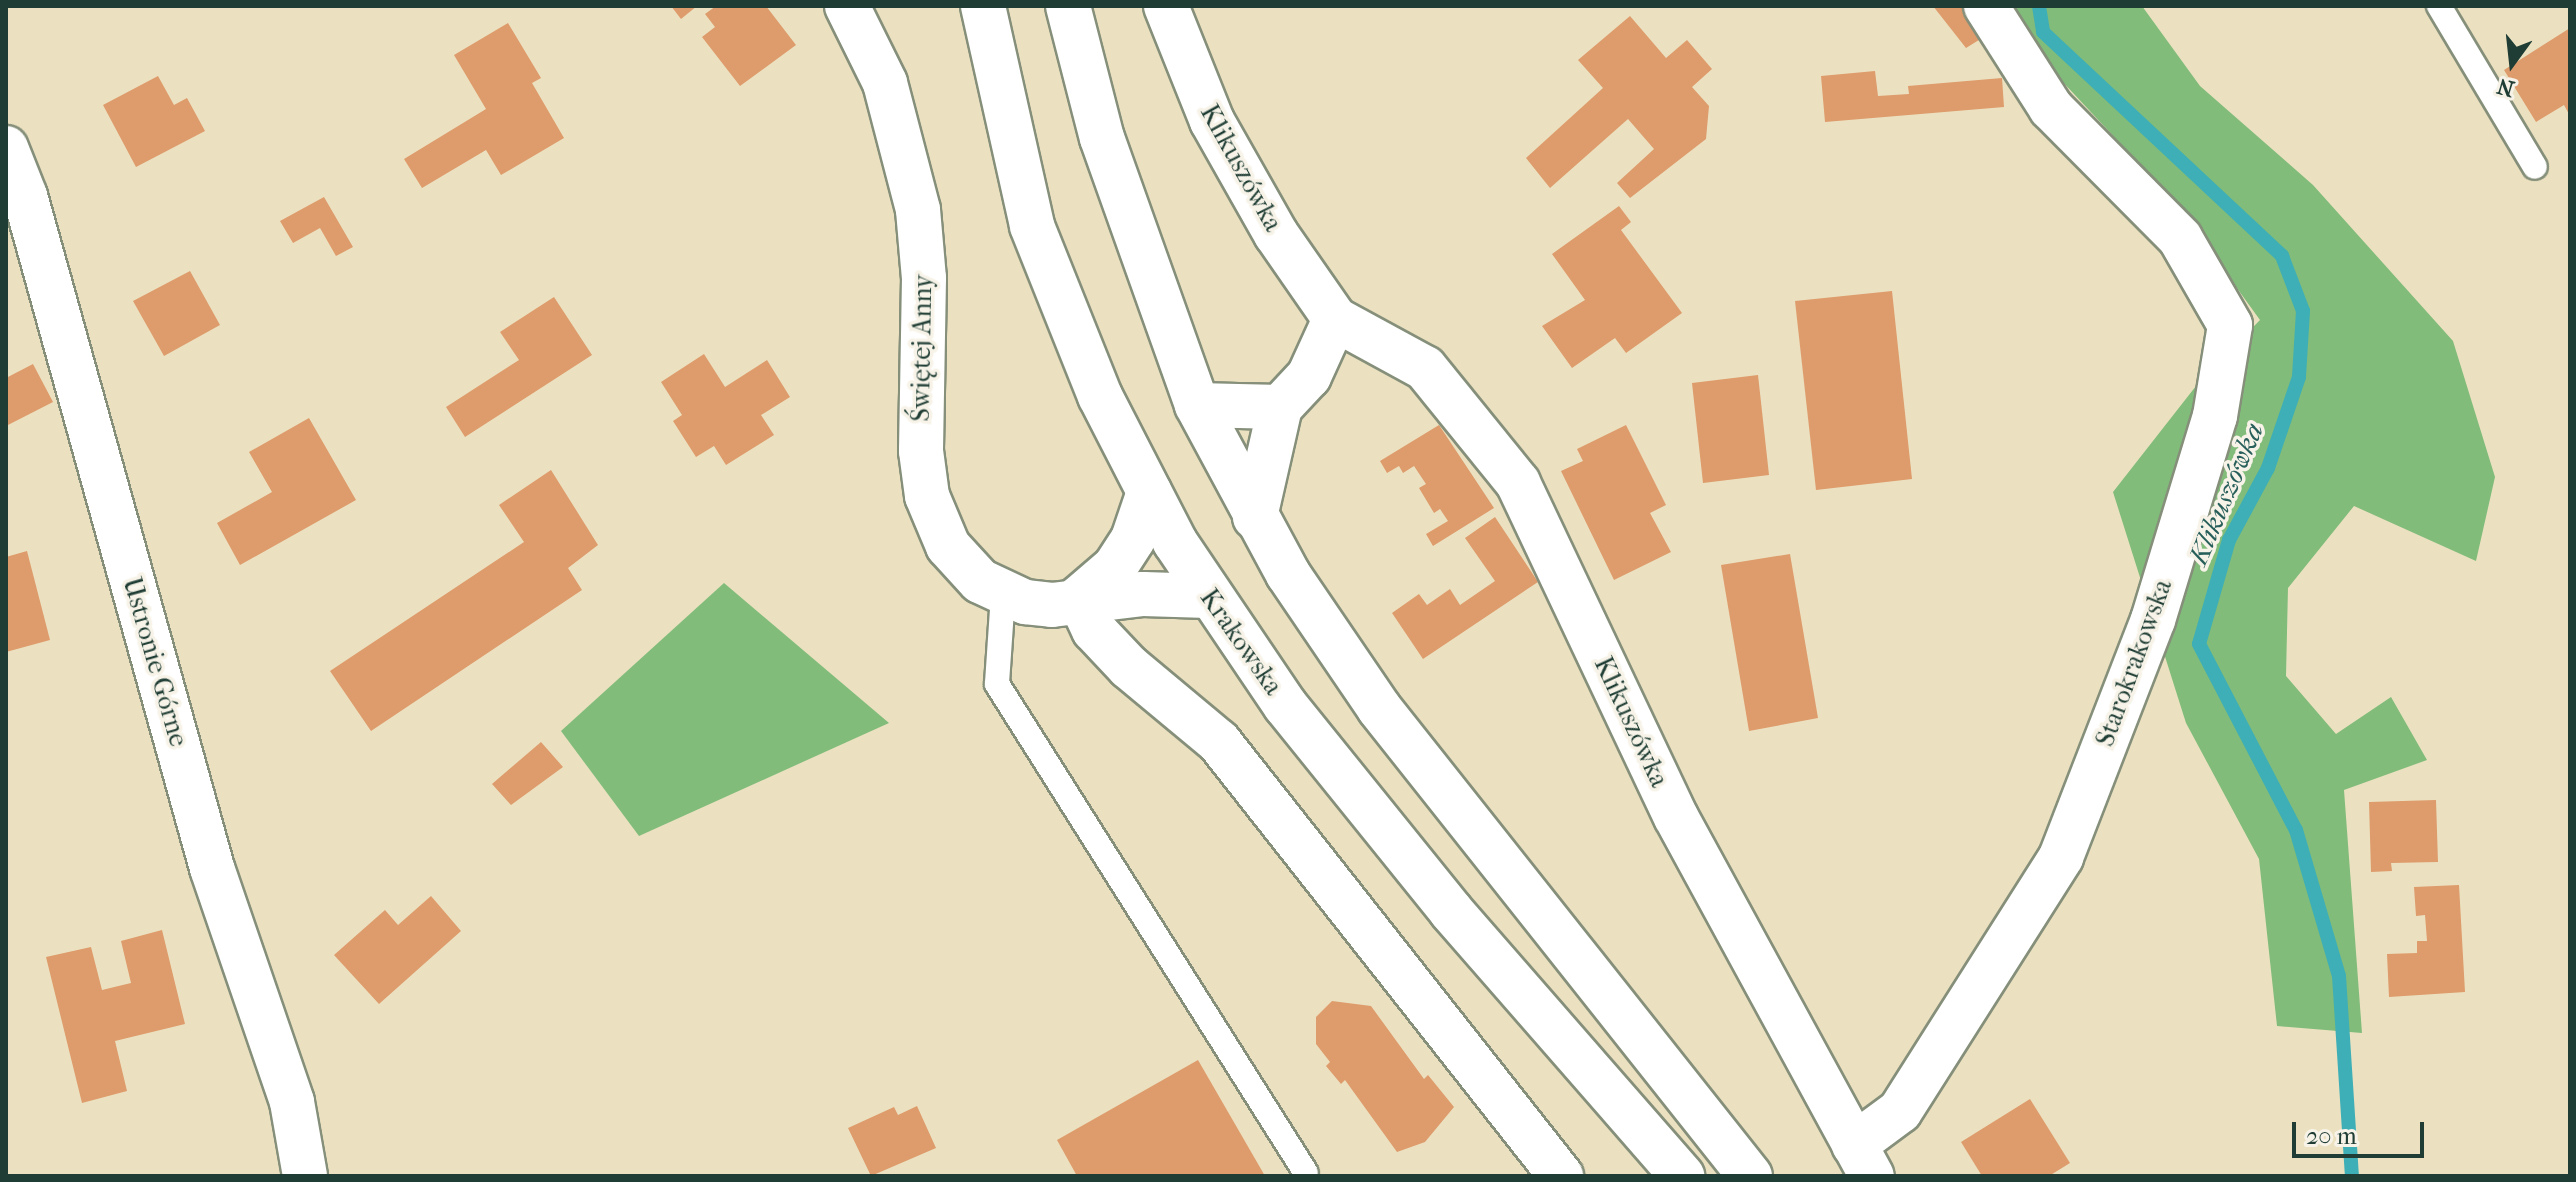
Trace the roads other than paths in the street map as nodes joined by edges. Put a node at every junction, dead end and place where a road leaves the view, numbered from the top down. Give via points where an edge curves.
1 (847, 6) edge
2 (983, 6) edge
3 (1068, 6) edge
4 (1166, 6) edge
5 (1986, 6) edge
6 (2439, 6) edge
7 (6, 148) edge
8 (2535, 167) dead end
9 (1335, 319) junction
10 (1197, 405) junction
11 (1280, 407) junction
12 (1149, 492) junction
13 (1255, 517) junction
14 (1003, 595) junction
15 (1208, 596) junction
16 (1079, 598) junction
17 (1863, 1160) edge
18 (1306, 1173) dead end
19 (305, 1176) edge
20 (1561, 1176) edge
21 (1682, 1176) edge
22 (1750, 1176) edge

1 - 14 street, Świętej Anny via 885,83 918,210 924,278 921,451 927,496 937,527 964,567
2 - 12 street, Krakowska via 1032,226 1077,343
3 - 10 street via 1102,138
4 - 9 street, Klikuszówka via 1212,121 1276,234
5 - 17 street, Starokrakowska via 2051,108 2180,238 2230,325 2215,416 2153,620 2061,857 1900,1111
6 - 8 lane
7 - 19 street, Ustronie Górne via 25,196 212,868 292,1102
9 - 11 street via 1309,376
9 - 17 street, Klikuszówka via 1425,368 1518,483 1676,817
10 - 11 street
10 - 13 street
11 - 13 street
12 - 15 street, Krakowska
12 - 16 street via 1133,539 1115,567
13 - 22 street via 1379,708
14 - 16 street, Świętej Anny via 1052,605
14 - 18 lane via 997,684
15 - 16 street, Świętej Anny
15 - 21 street, Krakowska via 1285,705 1451,911
16 - 20 street via 1094,630 1129,667 1219,742

